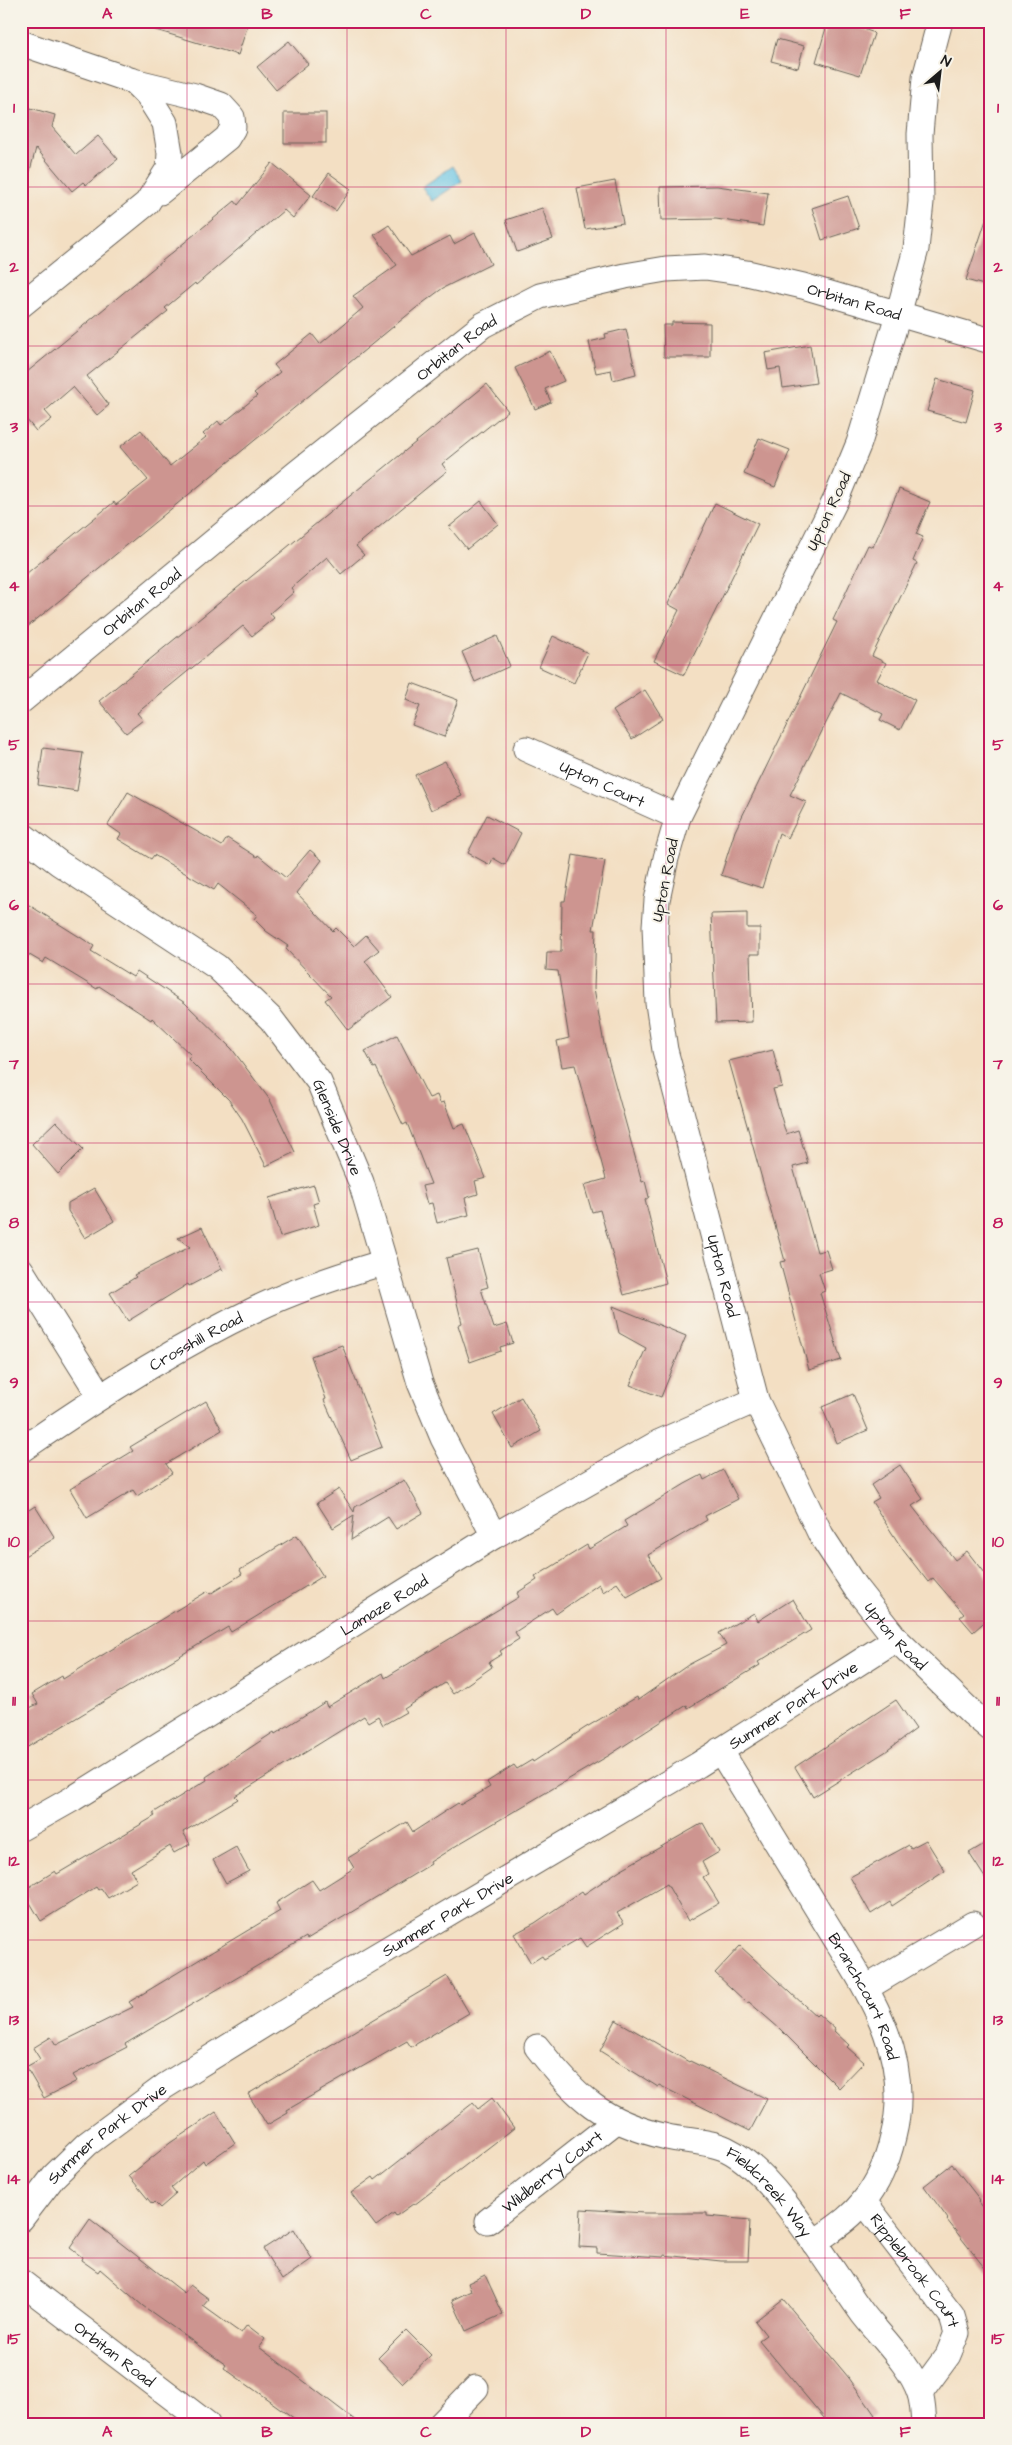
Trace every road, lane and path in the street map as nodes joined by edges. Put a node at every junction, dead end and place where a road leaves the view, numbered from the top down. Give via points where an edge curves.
1 (940, 21) edge
2 (21, 43) edge
3 (133, 82) junction
4 (147, 203) junction
5 (21, 305) edge
6 (898, 315) junction
7 (991, 340) edge
8 (21, 701) edge
9 (526, 749) dead end
10 (678, 817) junction
11 (21, 834) edge
12 (384, 1262) junction
13 (21, 1270) edge
14 (100, 1396) junction
15 (756, 1400) junction
16 (21, 1450) edge
17 (494, 1536) junction
18 (896, 1639) junction
19 (991, 1729) edge
20 (720, 1750) junction
21 (21, 1828) edge
22 (974, 1924) dead end
23 (866, 1988) junction
24 (537, 2047) dead end
25 (616, 2122) junction
26 (864, 2202) junction
27 (21, 2219) edge
28 (488, 2221) dead end
29 (814, 2243) junction
30 (21, 2282) edge
31 (476, 2388) dead end
32 (920, 2394) junction
33 (207, 2424) edge
34 (440, 2424) edge
35 (924, 2424) edge

1 - 6 street, Upton Road via 925,78 916,250
2 - 3 street
3 - 4 street via 158,110 165,123 169,143 169,168
3 - 4 street via 195,96 220,105 232,117 232,128 227,138
4 - 5 street
6 - 7 street, Orbitan Road
6 - 8 street, Orbitan Road via 803,286 705,267 625,276 540,296 482,325
6 - 10 street, Upton Road via 858,443 836,499
9 - 10 street, Upton Court
10 - 15 street, Upton Road via 657,900 658,1003 665,1050
11 - 12 street, Glenside Drive via 59,863 204,958 271,1019 319,1082 361,1182
12 - 14 street, Crosshill Road via 257,1308
12 - 17 street, Glenside Drive via 420,1383
13 - 14 street
14 - 16 street, Crosshill Road
15 - 17 street, Lamaze Road via 660,1442
15 - 18 street, Upton Road via 821,1535 855,1588
17 - 21 street, Lamaze Road
18 - 19 street, Upton Road
18 - 20 street, Summer Park Drive
20 - 23 street, Branchcourt Road
20 - 27 street, Summer Park Drive via 349,1972 166,2086 87,2144 54,2176
22 - 23 street
23 - 26 street, Branchcourt Road via 892,2043 900,2101 888,2156
24 - 25 street, Fieldcreek Way via 563,2080 591,2106
25 - 28 street, Wildberry Court
25 - 29 street, Fieldcreek Way via 726,2148 751,2165 793,2213
26 - 29 street, Branchcourt Road
26 - 32 street, Ripplebrook Court via 952,2316 957,2333 948,2355
29 - 32 street, Fieldcreek Way via 903,2363
30 - 33 street, Orbitan Road
31 - 34 street
32 - 35 street, Fieldcreek Way

